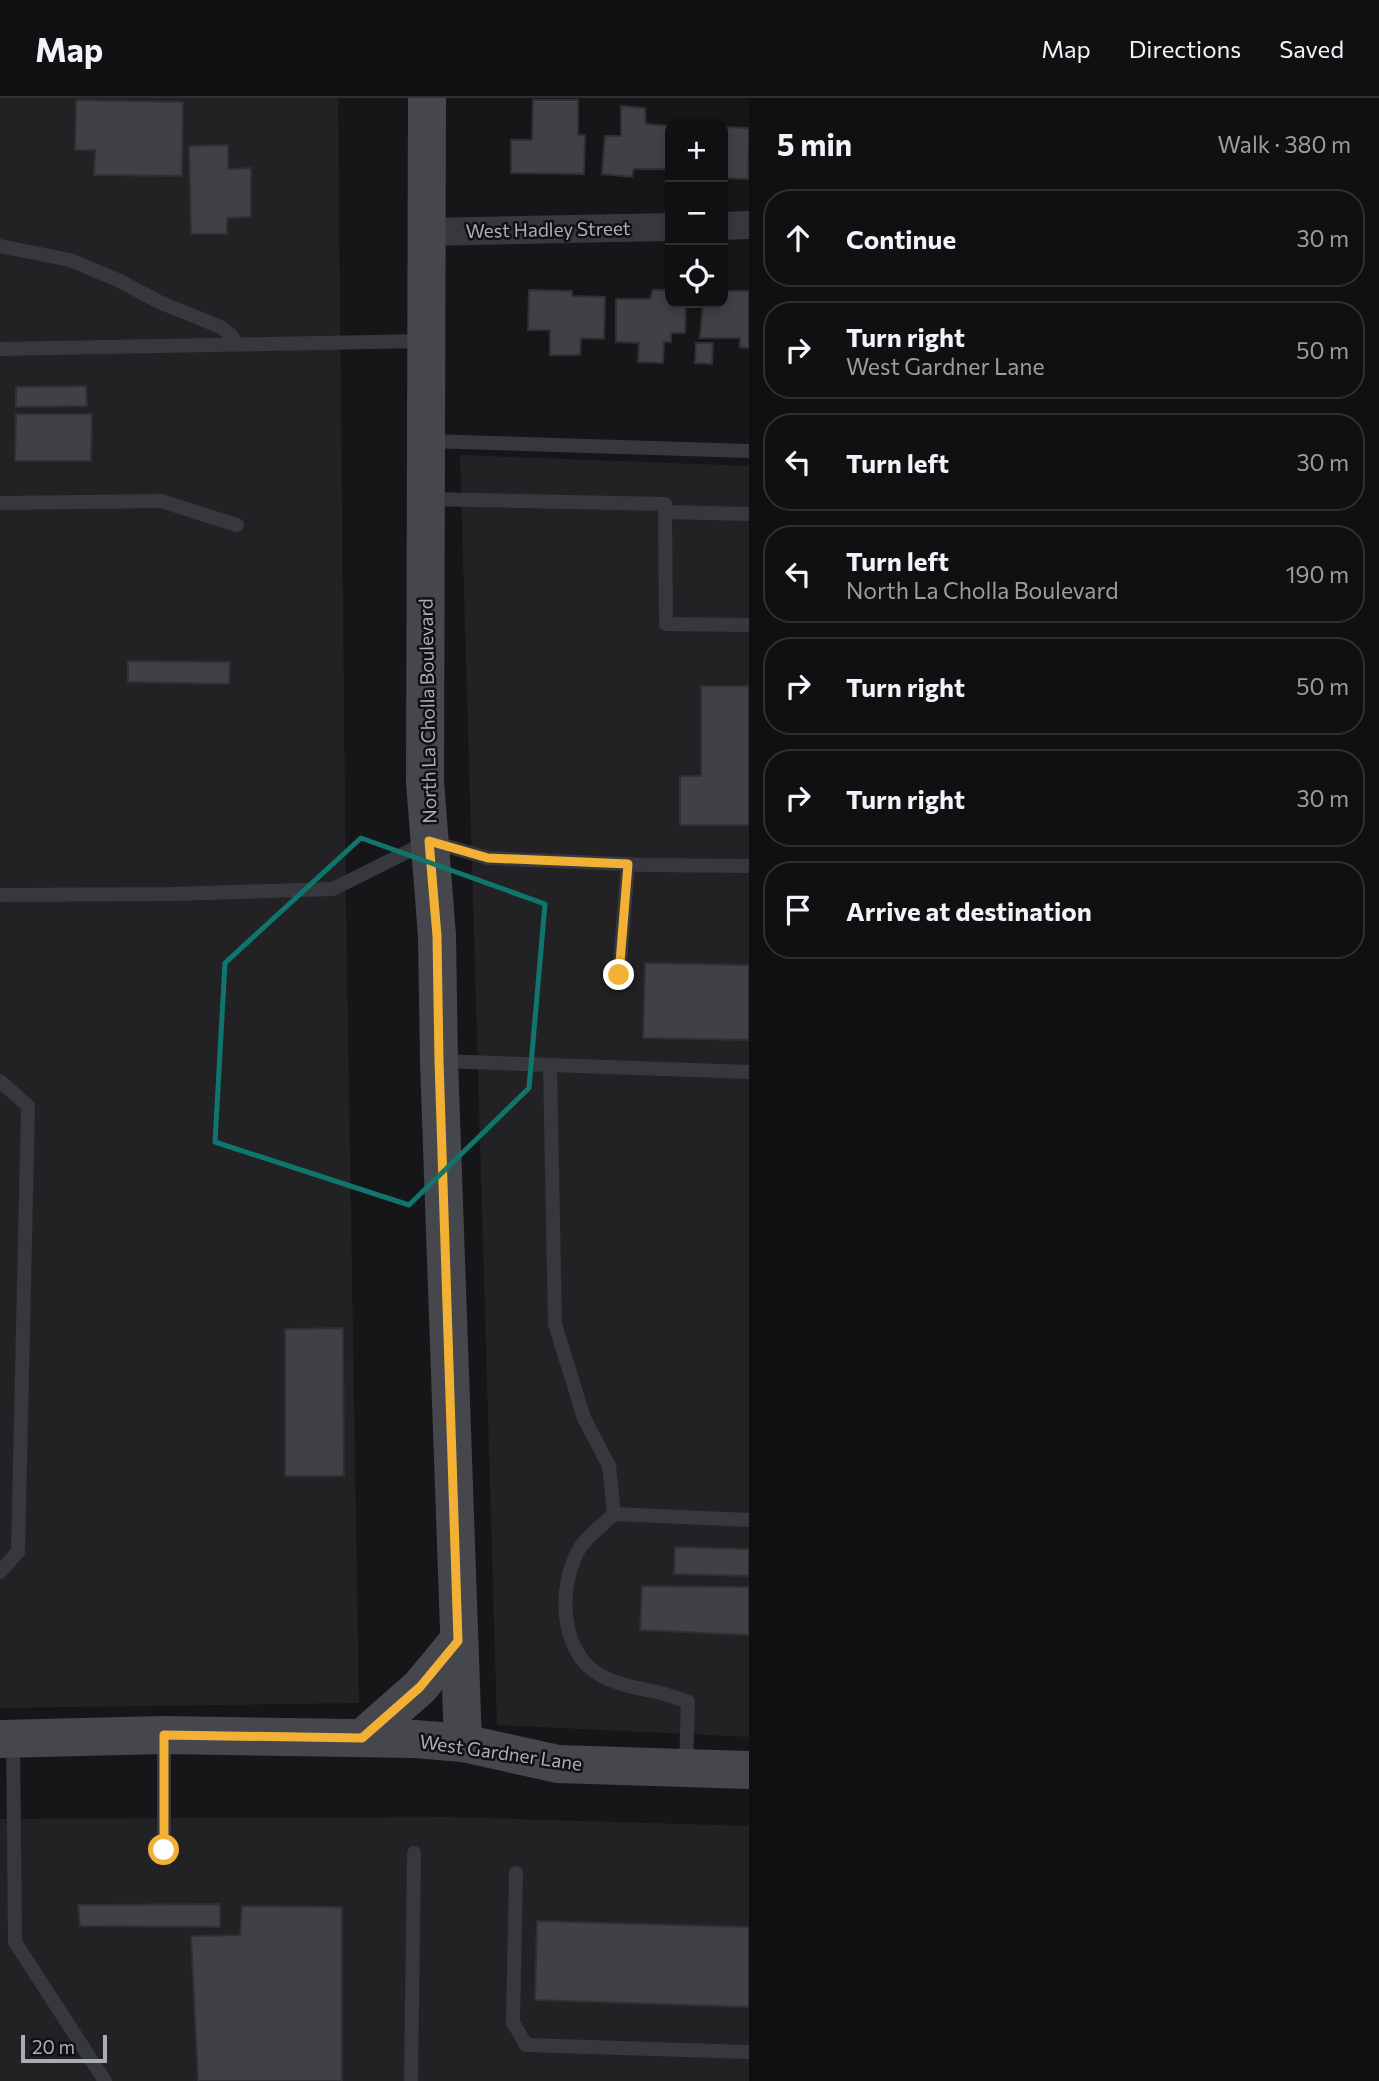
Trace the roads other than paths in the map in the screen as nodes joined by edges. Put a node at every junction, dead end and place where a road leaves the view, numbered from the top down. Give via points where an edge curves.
1 (427, 98) edge
2 (749, 225) edge
3 (728, 226) edge
4 (665, 227) edge
5 (426, 232) junction
6 (0, 246) edge
7 (425, 341) junction
8 (236, 343) junction
9 (0, 349) edge
10 (425, 441) junction
11 (749, 451) edge
12 (425, 499) junction
13 (0, 503) edge
14 (665, 512) junction
15 (749, 514) edge
16 (237, 525) dead end
17 (749, 625) edge
18 (429, 841) junction
19 (628, 864) junction
20 (749, 866) edge
21 (0, 895) edge
22 (619, 975) dead end
23 (439, 1061) junction
24 (550, 1065) junction
25 (749, 1072) edge
26 (0, 1081) edge
27 (614, 1514) junction
28 (749, 1520) edge
29 (0, 1572) edge
30 (458, 1641) junction
31 (164, 1735) junction
32 (362, 1738) junction
33 (7, 1739) edge
34 (463, 1743) junction
35 (686, 1769) junction
36 (749, 1770) edge
37 (164, 1850) dead end
38 (414, 1853) dead end
39 (516, 1873) dead end
40 (749, 2052) edge
41 (105, 2081) edge
42 (411, 2081) edge

1 - 5 street, North La Cholla Boulevard
2 - 3 street
4 - 5 street, West Hadley Street
5 - 7 street, North La Cholla Boulevard
6 - 8 lane via 83,265 221,327
7 - 8 lane
7 - 10 street, North La Cholla Boulevard
8 - 9 lane
10 - 11 lane
10 - 12 street, North La Cholla Boulevard
12 - 14 lane via 665,504
12 - 18 street, North La Cholla Boulevard
13 - 16 lane via 161,501
14 - 15 lane
14 - 17 lane via 666,624
18 - 19 lane via 488,858
18 - 21 lane via 333,889
18 - 23 street, North La Cholla Boulevard via 437,936
19 - 20 lane
19 - 22 lane
23 - 24 lane
23 - 30 street, North La Cholla Boulevard
24 - 25 lane
24 - 27 lane via 555,1324 584,1418 609,1465
26 - 29 lane via 28,1106 18,1552
27 - 28 lane
27 - 35 lane via 581,1546 572,1564 566,1590 570,1638 586,1665 600,1675 688,1702
30 - 32 street via 420,1687
30 - 34 street, North La Cholla Boulevard
31 - 32 street, West Gardner Lane
31 - 33 street, West Gardner Lane
31 - 37 lane
32 - 34 street, West Gardner Lane
33 - 41 lane via 15,1942
34 - 35 street, West Gardner Lane via 558,1764
35 - 36 street, West Gardner Lane
38 - 42 lane
39 - 40 lane via 513,2022 526,2045

